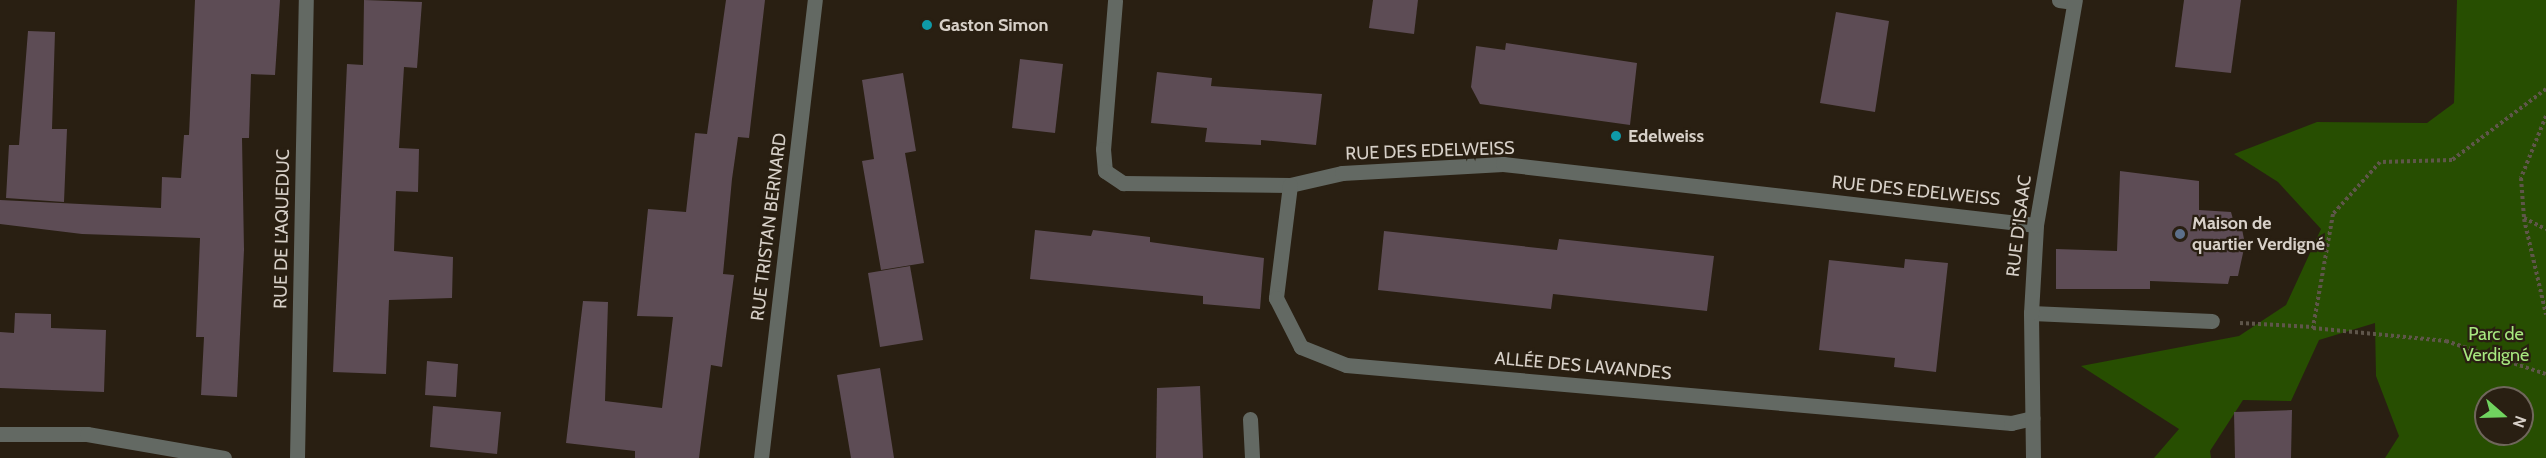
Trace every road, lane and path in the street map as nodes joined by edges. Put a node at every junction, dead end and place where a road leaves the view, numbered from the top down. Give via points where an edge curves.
1 (306, 0) edge
2 (815, 0) edge
3 (1111, 0) edge
4 (2059, 0) edge
5 (2074, 1) edge
6 (2546, 89) edge
7 (2546, 116) edge
8 (1290, 186) junction
9 (2524, 218) junction
10 (2036, 225) junction
11 (2546, 229) edge
12 (2031, 314) junction
13 (2546, 314) edge
14 (2212, 321) joint
15 (2313, 327) junction
16 (2546, 374) edge
17 (2032, 418) junction
18 (1250, 419) dead end
19 (0, 434) edge
20 (224, 458) edge
21 (297, 458) edge
22 (761, 458) edge
23 (1252, 458) edge
24 (2033, 458) edge

1 - 21 street, RUE DE L'AQUEDUC
2 - 22 street, RUE TRISTAN BERNARD
3 - 8 street, RUE DES EDELWEISS via 1105,171 1122,183
4 - 5 street
5 - 10 street, RUE D'ISAAC
6 - 15 path via 2452,160 2380,162 2333,214
7 - 9 path via 2521,178
8 - 10 street, RUE DES EDELWEISS via 1342,173 1503,164
8 - 17 street, ALLÉE DES LAVANDES via 1276,298 1301,347 1346,366 2011,423
9 - 11 path
9 - 13 path
10 - 12 street, RUE D'ISAAC
12 - 14 street
12 - 17 street, RUE D'ISAAC
14 - 15 path
15 - 16 path via 2446,341
17 - 24 street, RUE D'ISAAC
18 - 23 street
19 - 20 street via 87,434

